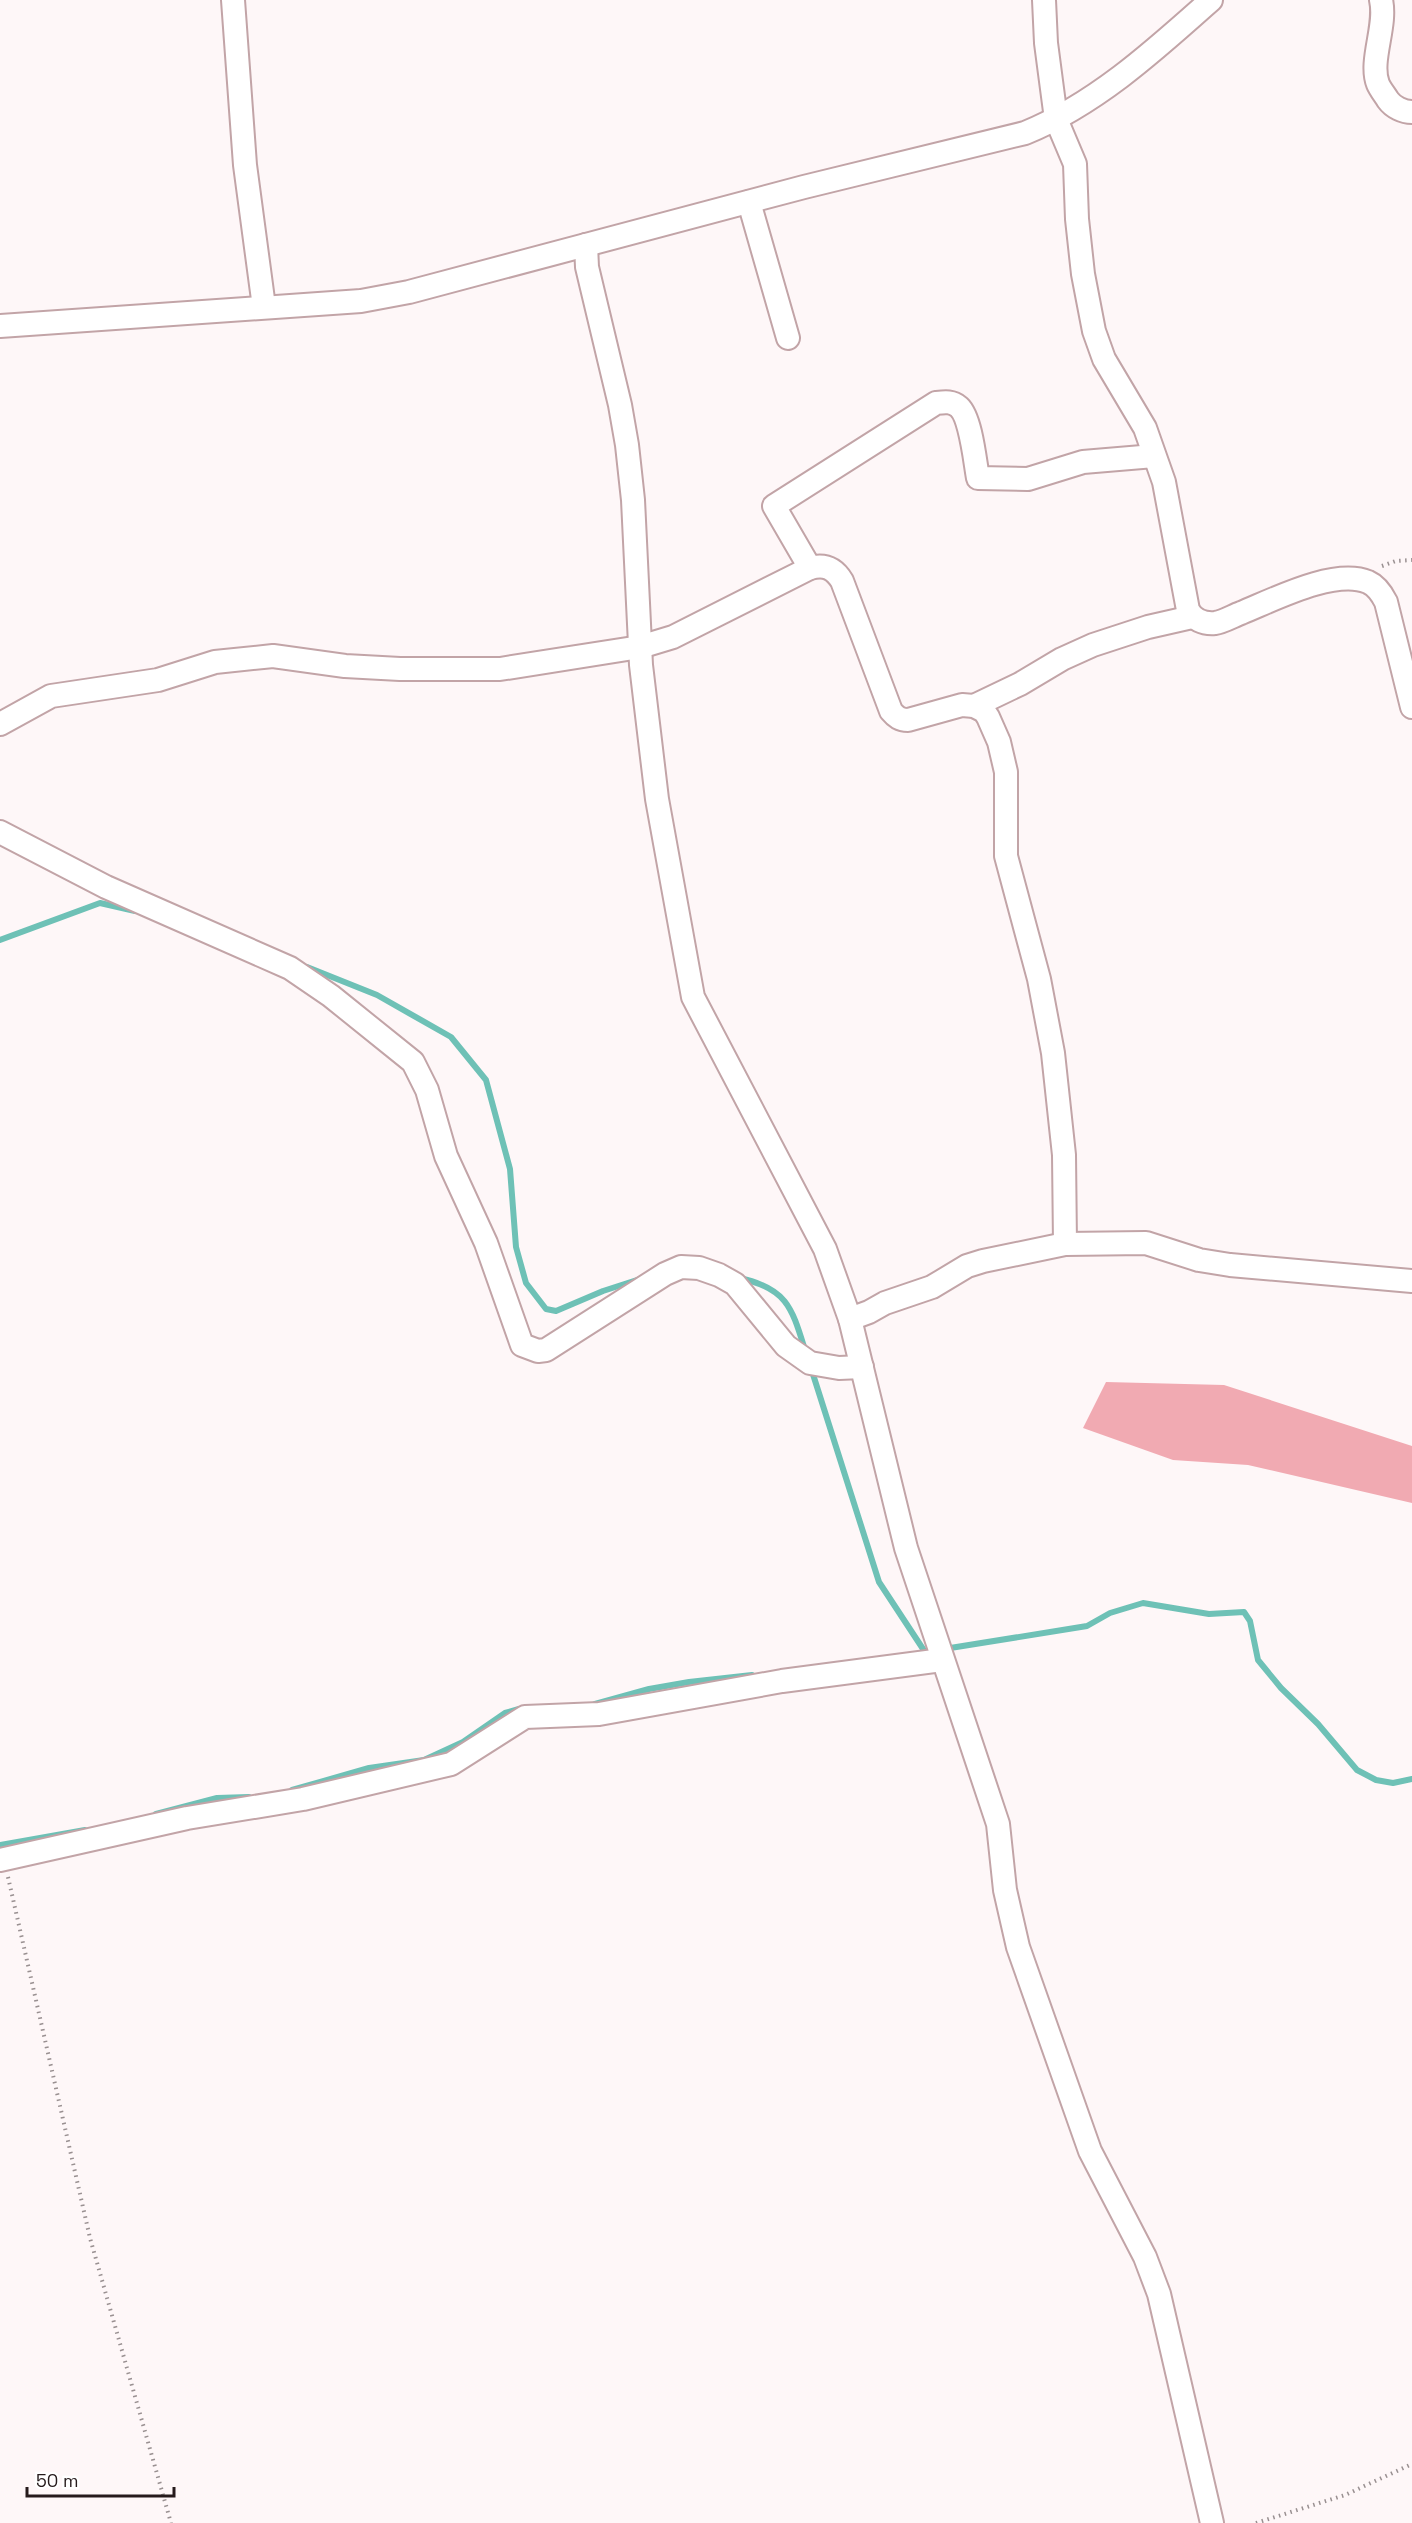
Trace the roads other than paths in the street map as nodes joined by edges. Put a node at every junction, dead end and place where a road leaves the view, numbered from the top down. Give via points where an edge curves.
1 (233, 0) edge
2 (1044, 0) edge
3 (1212, 0) edge
4 (1381, 0) edge
5 (1412, 112) edge
6 (1056, 119) junction
7 (749, 202) junction
8 (586, 245) junction
9 (264, 307) junction
10 (0, 326) edge
11 (788, 338) dead end
12 (1154, 456) junction
13 (810, 568) junction
14 (1192, 616) junction
15 (640, 647) junction
16 (974, 706) junction
17 (1412, 707) edge
18 (0, 724) edge
19 (0, 832) edge
20 (1065, 1244) junction
21 (1412, 1281) edge
22 (850, 1319) junction
23 (862, 1367) junction
24 (942, 1660) junction
25 (2, 1859) edge
26 (1212, 2523) edge

1 - 9 street via 245,165
2 - 6 street
3 - 6 street via 1153,52
4 - 5 street via 1377,83 1392,105
6 - 7 street via 1025,133
6 - 12 street via 1076,164 1077,219 1094,331 1104,359 1145,428
7 - 8 street
7 - 11 street
8 - 9 street via 409,292 361,301
8 - 15 street via 587,267 627,446
9 - 10 street
12 - 13 street via 1083,462 1028,478 978,478 965,416 948,401 936,403 774,506
12 - 14 street via 1170,503 1185,601
13 - 15 street via 673,637
13 - 16 street via 828,567 838,573 896,717 908,720 962,705
14 - 16 street via 1093,645
14 - 17 street via 1216,623 1301,588 1342,580 1368,582 1386,602
15 - 18 street via 500,669 378,668 273,656 214,662 158,680 51,696
15 - 22 street via 657,799 693,997 825,1249
16 - 20 street via 988,717 1006,772 1006,856 1039,979 1053,1053 1064,1155
19 - 23 street via 106,887 290,968 413,1062 427,1090 446,1156 486,1243 522,1346 546,1350 665,1274 681,1267 699,1268 735,1284 786,1346 810,1363
20 - 21 street via 1146,1243 1199,1260 1230,1265
20 - 22 street via 975,1263 932,1287
22 - 23 street
23 - 24 street via 906,1548
24 - 25 street via 782,1681 599,1714 525,1717 451,1764 303,1799 187,1818
24 - 26 street via 992,1803 1018,1947 1072,2107 1159,2294

